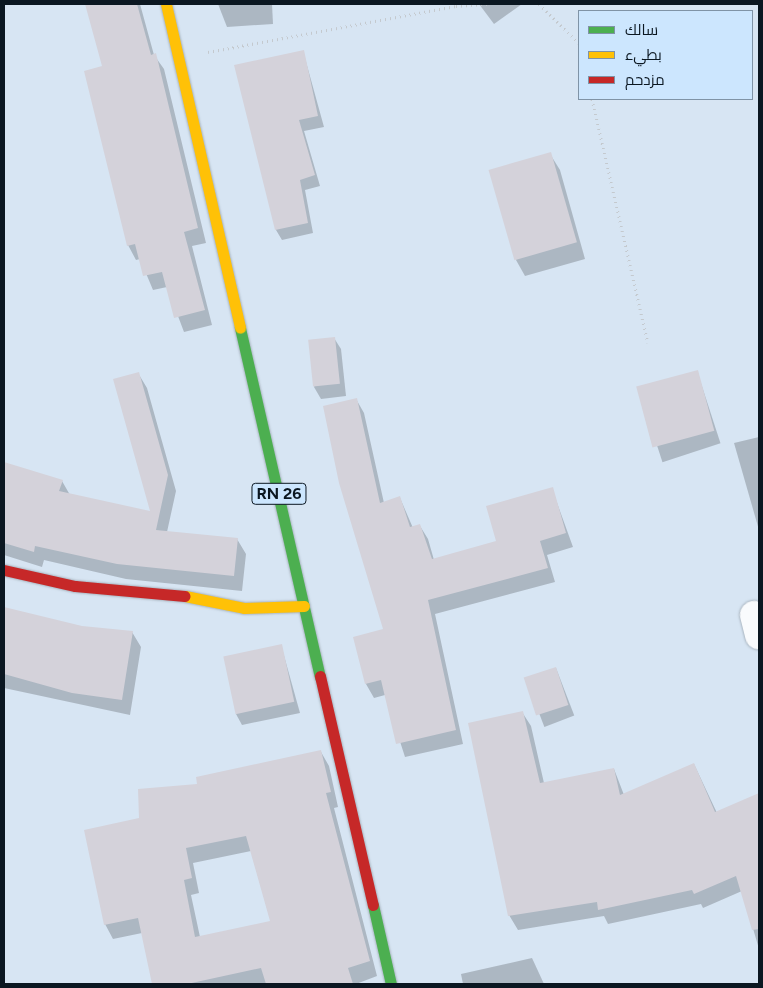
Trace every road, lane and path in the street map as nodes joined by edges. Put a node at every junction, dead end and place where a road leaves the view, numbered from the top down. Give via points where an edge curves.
1 (166, 4) edge
2 (488, 4) edge
3 (539, 4) edge
4 (578, 42) edge
5 (180, 58) junction
6 (592, 100) edge
7 (648, 343) dead end
8 (4, 570) edge
9 (304, 606) junction
10 (391, 984) edge

1 - 5 main road, RN 26
2 - 5 path via 456,6
3 - 4 path
5 - 9 main road, RN 26
6 - 7 path
8 - 9 main road via 75,586 188,596 244,608
9 - 10 main road, RN 26

